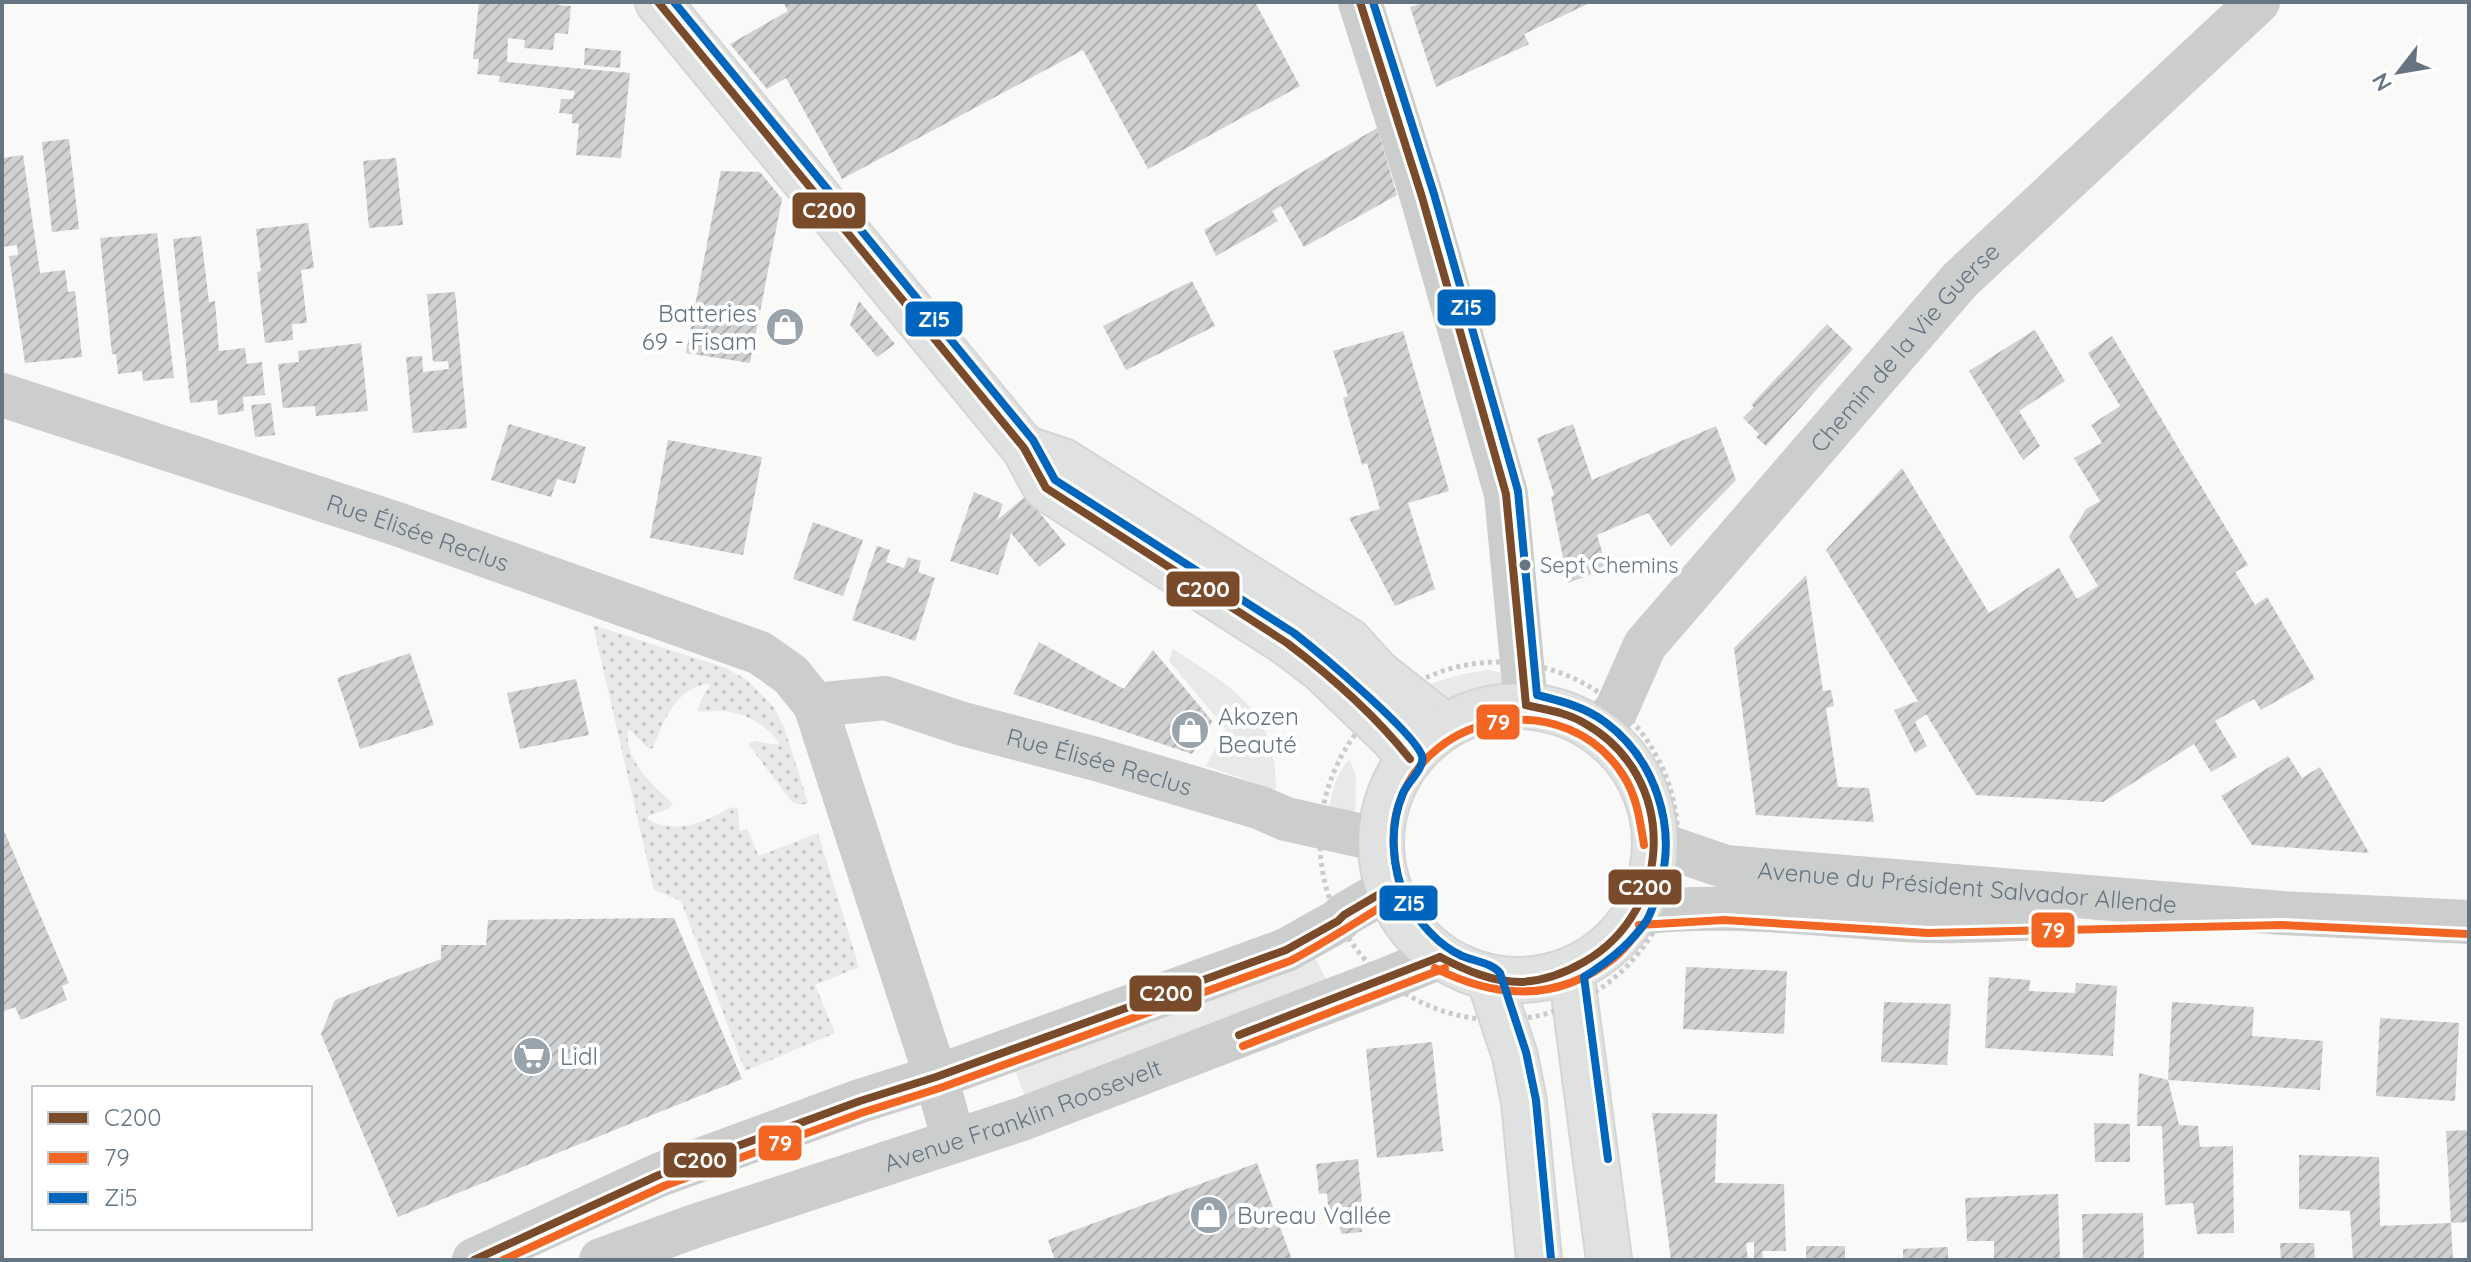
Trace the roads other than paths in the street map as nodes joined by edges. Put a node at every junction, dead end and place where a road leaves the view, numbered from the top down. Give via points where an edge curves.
1 (658, 2) edge
2 (1360, 2) edge
3 (2258, 2) edge
4 (2, 395) edge
5 (1524, 685) junction
6 (1384, 704) junction
7 (815, 705) junction
8 (1608, 720) junction
9 (1445, 726) junction
10 (1410, 759) junction
11 (1380, 840) junction
12 (1667, 847) junction
13 (1388, 889) junction
14 (1650, 911) junction
15 (2282, 913) junction
16 (2469, 922) edge
17 (1440, 957) junction
18 (1489, 978) junction
19 (1574, 990) junction
20 (936, 1077) junction
21 (954, 1141) junction
22 (474, 1260) edge
23 (601, 1260) edge
24 (1539, 1260) edge
25 (1609, 1260) edge

1 - 6 main road via 1024,448 1046,488 1320,668
2 - 5 street via 1506,494
3 - 8 street, Chemin de la Vie Guerse via 1960,280 1645,645
4 - 7 street, Rue Élisée Reclus via 397,524 760,653 791,675
5 - 8 main road via 1564,713
5 - 9 main road
6 - 9 main road
6 - 10 main road via 1393,738
7 - 11 street, Rue Élisée Reclus via 885,698 1286,819
7 - 20 street, Rue Élisée Reclus
8 - 12 main road
9 - 10 main road
10 - 11 main road via 1389,794
11 - 13 main road
12 - 14 main road via 1652,875
12 - 15 street, Avenue du Président Salvador Allende via 1726,867
13 - 17 main road via 1408,926
13 - 20 street via 1286,950
14 - 15 street, Avenue du Président Salvador Allende via 1724,908 1928,921
14 - 19 main road via 1609,947
15 - 16 street, Avenue du Président Salvador Allende
17 - 18 main road
17 - 21 street, Avenue Franklin Roosevelt
18 - 19 main road
18 - 24 main road via 1524,1102
19 - 25 main road
20 - 21 street, Rue Élisée Reclus
20 - 22 street via 659,1175
21 - 23 street, Avenue Franklin Roosevelt

